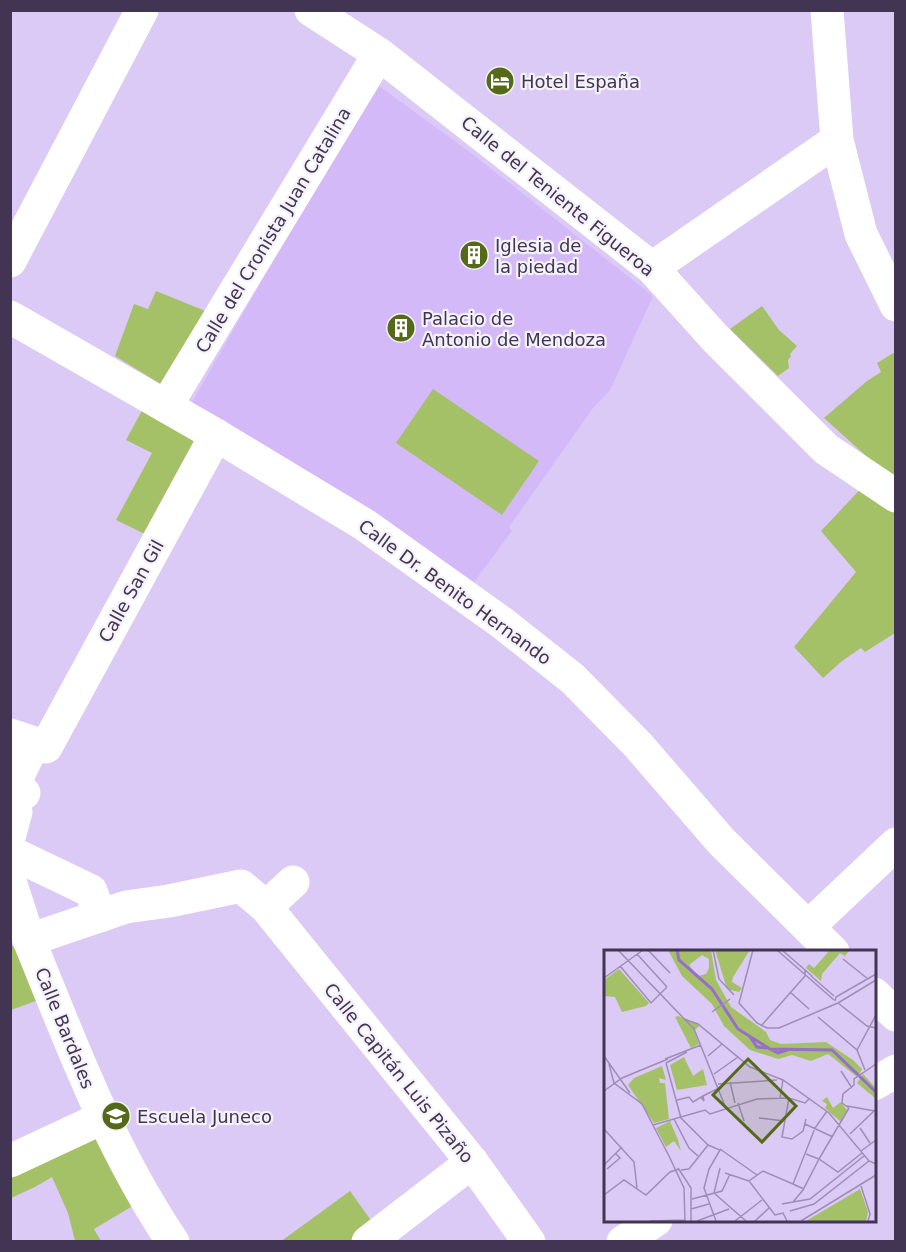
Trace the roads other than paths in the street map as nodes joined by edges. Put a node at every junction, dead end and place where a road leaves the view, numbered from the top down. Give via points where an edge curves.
1 (142, 10) edge
2 (311, 10) edge
3 (827, 10) edge
4 (379, 54) junction
5 (837, 140) junction
6 (10, 261) edge
7 (652, 268) junction
8 (893, 293) edge
9 (10, 317) edge
10 (166, 406) junction
11 (216, 435) junction
12 (896, 496) edge
13 (10, 735) edge
14 (46, 747) dead end
15 (17, 813) edge
16 (896, 844) edge
17 (10, 858) edge
18 (10, 880) edge
19 (293, 882) dead end
20 (266, 907) junction
21 (100, 916) junction
22 (808, 927) junction
23 (29, 940) junction
24 (831, 950) edge
25 (876, 996) edge
26 (896, 1014) edge
27 (896, 1071) edge
28 (876, 1083) edge
29 (102, 1118) junction
30 (10, 1161) edge
31 (471, 1162) junction
32 (654, 1222) edge
33 (173, 1242) edge
34 (368, 1242) edge
35 (529, 1242) edge
36 (623, 1242) edge

1 - 6 street
2 - 4 street, Calle del Teniente Figueroa
3 - 5 street
4 - 7 street, Calle del Teniente Figueroa
4 - 10 street, Calle del Cronista Juan Catalina
5 - 7 street
5 - 8 street via 861,234
7 - 12 street, Calle del Teniente Figueroa via 716,339 826,449
9 - 10 street, Calle Dr. Benito Hernando
10 - 11 street, Calle Dr. Benito Hernando
11 - 14 street, Calle San Gil
11 - 22 street, Calle Dr. Benito Hernando via 365,525 573,679 638,745 721,841
13 - 15 street via 34,743 12,788
16 - 22 street
17 - 21 street via 18,856 91,891
18 - 23 street, Calle Bardales
19 - 20 street
20 - 21 street, Calle Capitán Luis Pizaño via 241,886 126,907
20 - 31 street, Calle Capitán Luis Pizaño
21 - 23 street
22 - 24 street, Calle Dr. Benito Hernando
23 - 29 street, Calle Bardales
25 - 26 street
27 - 28 street
29 - 30 street
29 - 33 street, Calle Bardales
31 - 34 street
31 - 35 street, Calle Capitán Luis Pizaño
32 - 36 street

